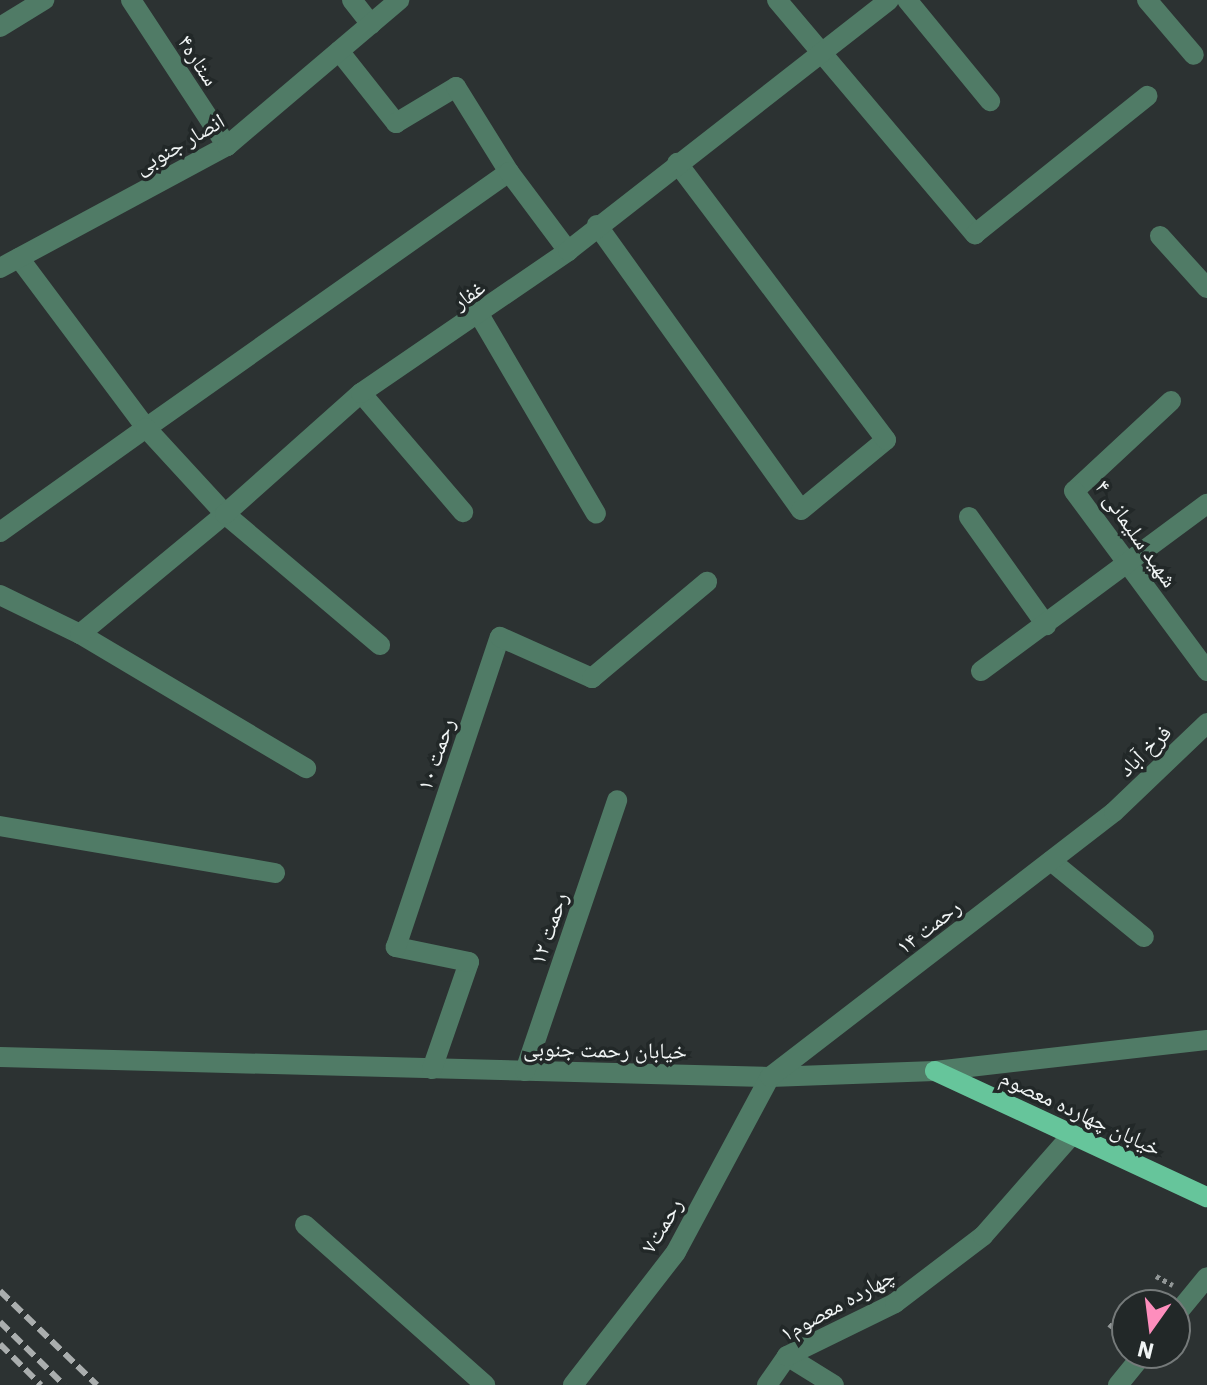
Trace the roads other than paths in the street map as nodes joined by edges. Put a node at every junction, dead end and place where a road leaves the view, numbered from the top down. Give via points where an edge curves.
1 (44, 0) edge
2 (131, 0) edge
3 (352, 0) edge
4 (399, 0) edge
5 (777, 0) edge
6 (889, 0) edge
7 (907, 0) edge
8 (1147, 0) edge
9 (371, 24) junction
10 (0, 27) edge
11 (339, 51) junction
12 (821, 52) junction
13 (1194, 55) dead end
14 (1147, 96) dead end
15 (990, 101) dead end
16 (227, 146) junction
17 (677, 163) junction
18 (509, 172) junction
19 (597, 225) junction
20 (1160, 236) dead end
21 (568, 251) junction
22 (19, 258) junction
23 (0, 268) edge
24 (1207, 288) edge
25 (480, 316) junction
26 (361, 393) junction
27 (1171, 401) dead end
28 (146, 428) junction
29 (1207, 504) edge
30 (463, 512) dead end
31 (225, 514) junction
32 (596, 514) dead end
33 (969, 517) dead end
34 (0, 532) edge
35 (1129, 565) junction
36 (707, 582) dead end
37 (0, 595) edge
38 (1046, 625) junction
39 (80, 634) junction
40 (380, 645) dead end
41 (981, 671) dead end
42 (1207, 671) edge
43 (1207, 723) edge
44 (306, 768) dead end
45 (617, 800) dead end
46 (1114, 812) joint
47 (0, 826) edge
48 (1051, 861) junction
49 (275, 873) dead end
50 (1144, 937) dead end
51 (1207, 1040) edge
52 (0, 1057) edge
53 (432, 1069) junction
54 (525, 1071) junction
55 (935, 1071) junction
56 (770, 1077) junction
57 (1071, 1136) junction
58 (1207, 1197) edge
59 (305, 1225) dead end
60 (1207, 1277) edge
61 (1191, 1296) edge
62 (787, 1356) junction
63 (1131, 1369) edge
64 (485, 1385) edge
65 (573, 1385) edge
66 (767, 1385) edge
67 (834, 1385) edge
68 (1118, 1385) edge

1 - 10 street
2 - 16 street, ستاره۴
3 - 9 street
4 - 9 street, انصار جنوبی
5 - 12 street
6 - 12 street, غفار
7 - 15 street
8 - 13 street
9 - 11 street, انصار جنوبی
11 - 16 street, انصار جنوبی
11 - 18 street via 396,123 456,87
12 - 14 street via 975,234
12 - 17 street, غفار
16 - 22 street, انصار جنوبی
17 - 19 street, غفار
17 - 19 street via 886,440 801,510
18 - 21 street
18 - 28 street
19 - 21 street, غفار
20 - 24 street
21 - 25 street, غفار
22 - 23 street, انصار جنوبی
22 - 28 street
25 - 26 street, غفار
25 - 32 street
26 - 30 street
26 - 31 street, غفار
27 - 35 street, شهید سلیمانی ۴ via 1074,491
28 - 31 street
28 - 34 street
29 - 35 street
31 - 39 street, غفار
31 - 40 street
33 - 38 street
35 - 38 street
35 - 42 street, شهید سلیمانی ۴
36 - 53 street, رحمت ۱۰ via 592,678 500,637 396,947 469,962
37 - 39 street
38 - 41 street
39 - 44 street
43 - 46 street, فرخ آباد
45 - 54 street, رحمت ۱۲
46 - 48 street, رحمت ۱۴
47 - 49 street
48 - 50 street
48 - 56 street, رحمت ۱۴
51 - 55 street, خیابان رحمت جنوبی
52 - 53 street, خیابان رحمت جنوبی
53 - 54 street, خیابان رحمت جنوبی
54 - 56 street, خیابان رحمت جنوبی
55 - 56 street, خیابان رحمت جنوبی
55 - 57 main road, خیابان چهارده معصوم
56 - 65 street, رحمت۷ via 676,1252
57 - 58 main road, خیابان چهارده معصوم
57 - 62 street, چهارده معصوم۱ via 983,1236 895,1303
59 - 64 street
60 - 61 street
62 - 66 street, چهارده معصوم۱
62 - 67 street
63 - 68 street

